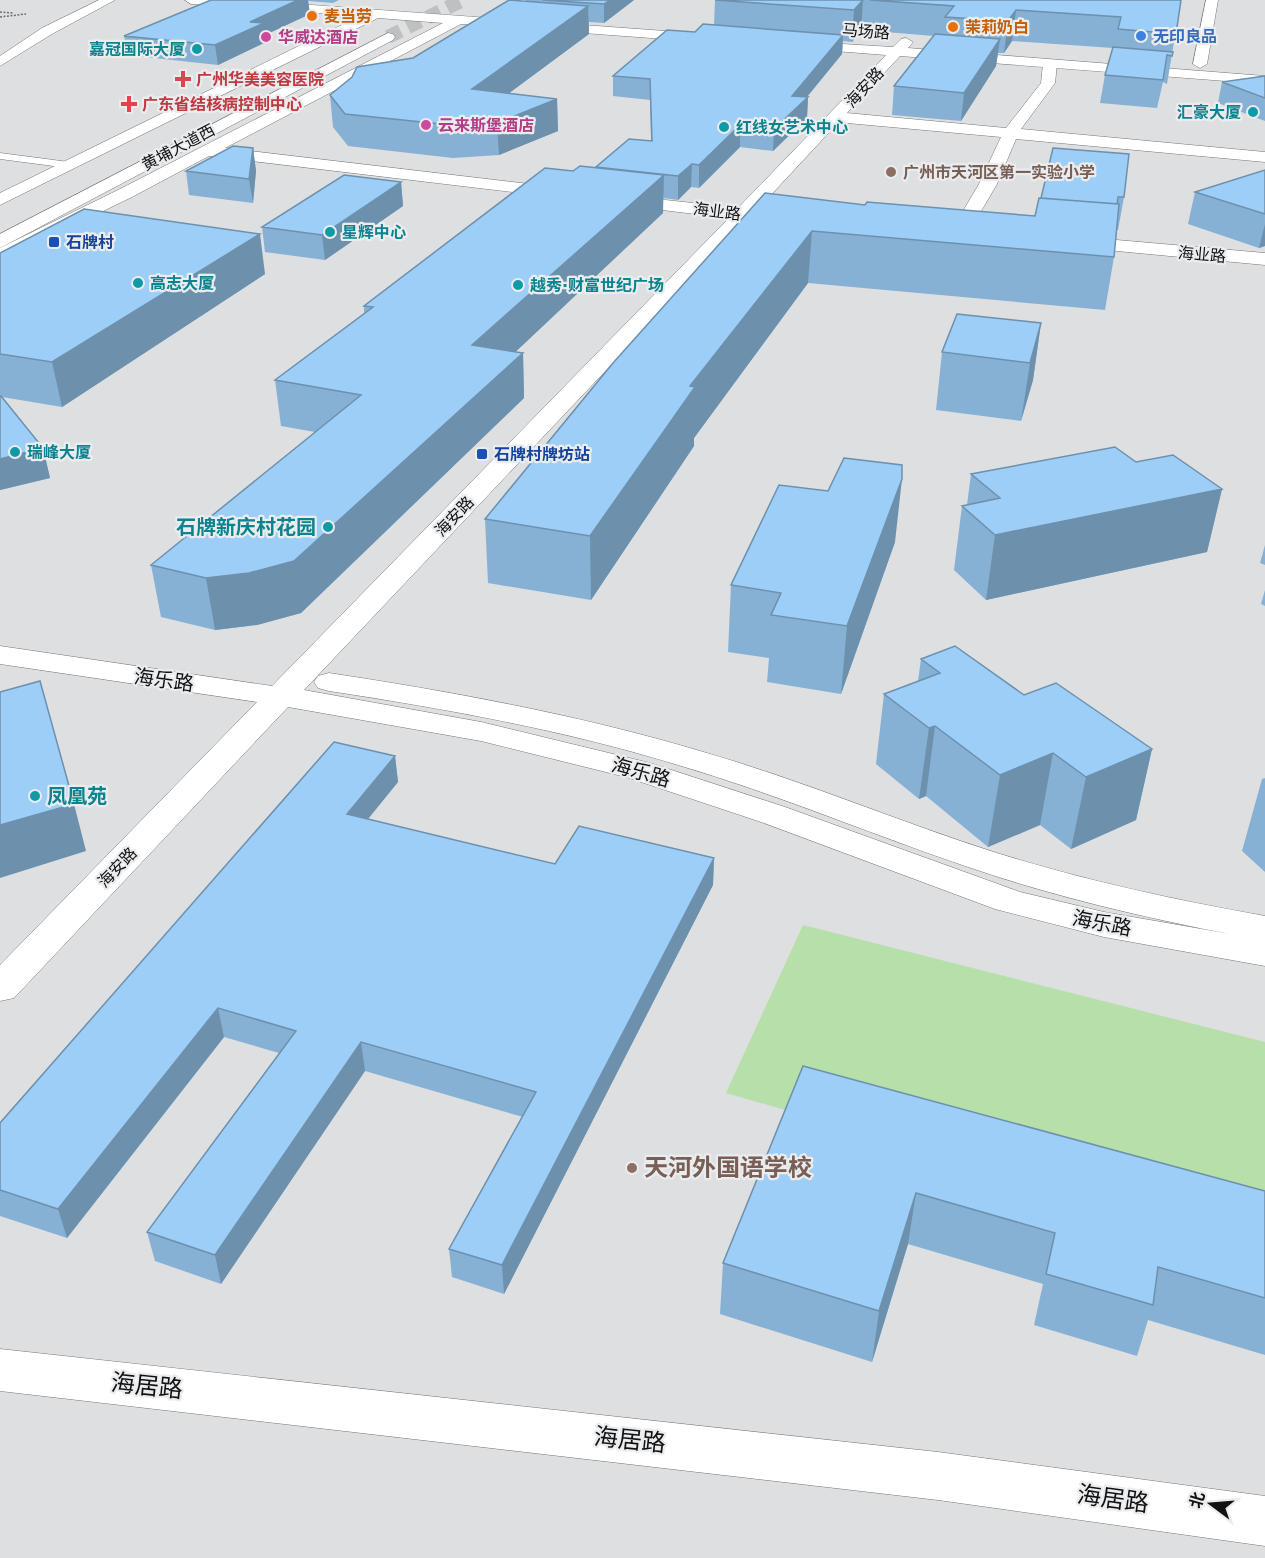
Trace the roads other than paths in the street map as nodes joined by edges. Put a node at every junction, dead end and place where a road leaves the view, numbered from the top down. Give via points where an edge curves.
1 (109, 0) edge
2 (191, 0) edge
3 (405, 0) edge
4 (1212, 0) edge
5 (476, 10) junction
6 (380, 12) junction
7 (459, 19) junction
8 (357, 31) junction
9 (427, 36) junction
10 (388, 37) tunnel mouth
11 (785, 38) edge
12 (902, 47) junction
13 (962, 51) junction
14 (0, 62) edge
15 (1050, 64) junction
16 (1200, 64) junction
17 (1265, 69) edge
18 (1265, 80) edge
19 (836, 117) junction
20 (1011, 132) junction
21 (207, 152) junction
22 (0, 156) edge
23 (1265, 157) edge
24 (69, 165) junction
25 (579, 195) edge
26 (603, 198) edge
27 (0, 200) edge
28 (743, 215) junction
29 (0, 216) edge
30 (779, 218) edge
31 (938, 231) edge
32 (959, 233) junction
33 (982, 235) edge
34 (1050, 240) edge
35 (0, 242) edge
36 (0, 255) edge
37 (1265, 259) edge
38 (0, 634) edge
39 (0, 655) edge
40 (290, 687) junction
41 (1265, 928) edge
42 (1265, 953) edge
43 (0, 988) edge
44 (0, 1370) edge
45 (1263, 1522) edge

1 - 14 street
2 - 6 street
3 - 6 street
4 - 16 street
5 - 6 street
5 - 7 street
5 - 7 street via 721,34
6 - 7 street
6 - 8 street
7 - 9 street
8 - 9 street via 395,24 414,27
8 - 24 street
8 - 29 street, 黄埔大道西
9 - 21 street
10 - 35 street, 黄埔大道西
11 - 12 street, 马场路
12 - 13 street, 马场路
12 - 19 street, 海安路
13 - 15 street, 马场路
13 - 16 street, 马场路
15 - 18 street, 马场路
15 - 20 street via 1048,83
16 - 17 street, 马场路
19 - 20 street
19 - 28 street, 海安路
20 - 23 street
20 - 32 street via 988,184
21 - 25 street
21 - 36 street
22 - 24 lane
24 - 27 street
26 - 28 street, 海业路
28 - 30 street, 海业路
28 - 40 street, 海安路
31 - 32 street
32 - 33 street
34 - 37 street, 海业路
38 - 40 street, 海乐路
39 - 40 street, 海乐路
40 - 41 street, 海乐路 via 438,698 570,724 756,778 1029,875
40 - 42 street, 海乐路 via 388,714 536,743 639,771 747,805 1016,903 1121,928
40 - 43 street, 海安路
44 - 45 street, 海居路 via 927,1474

